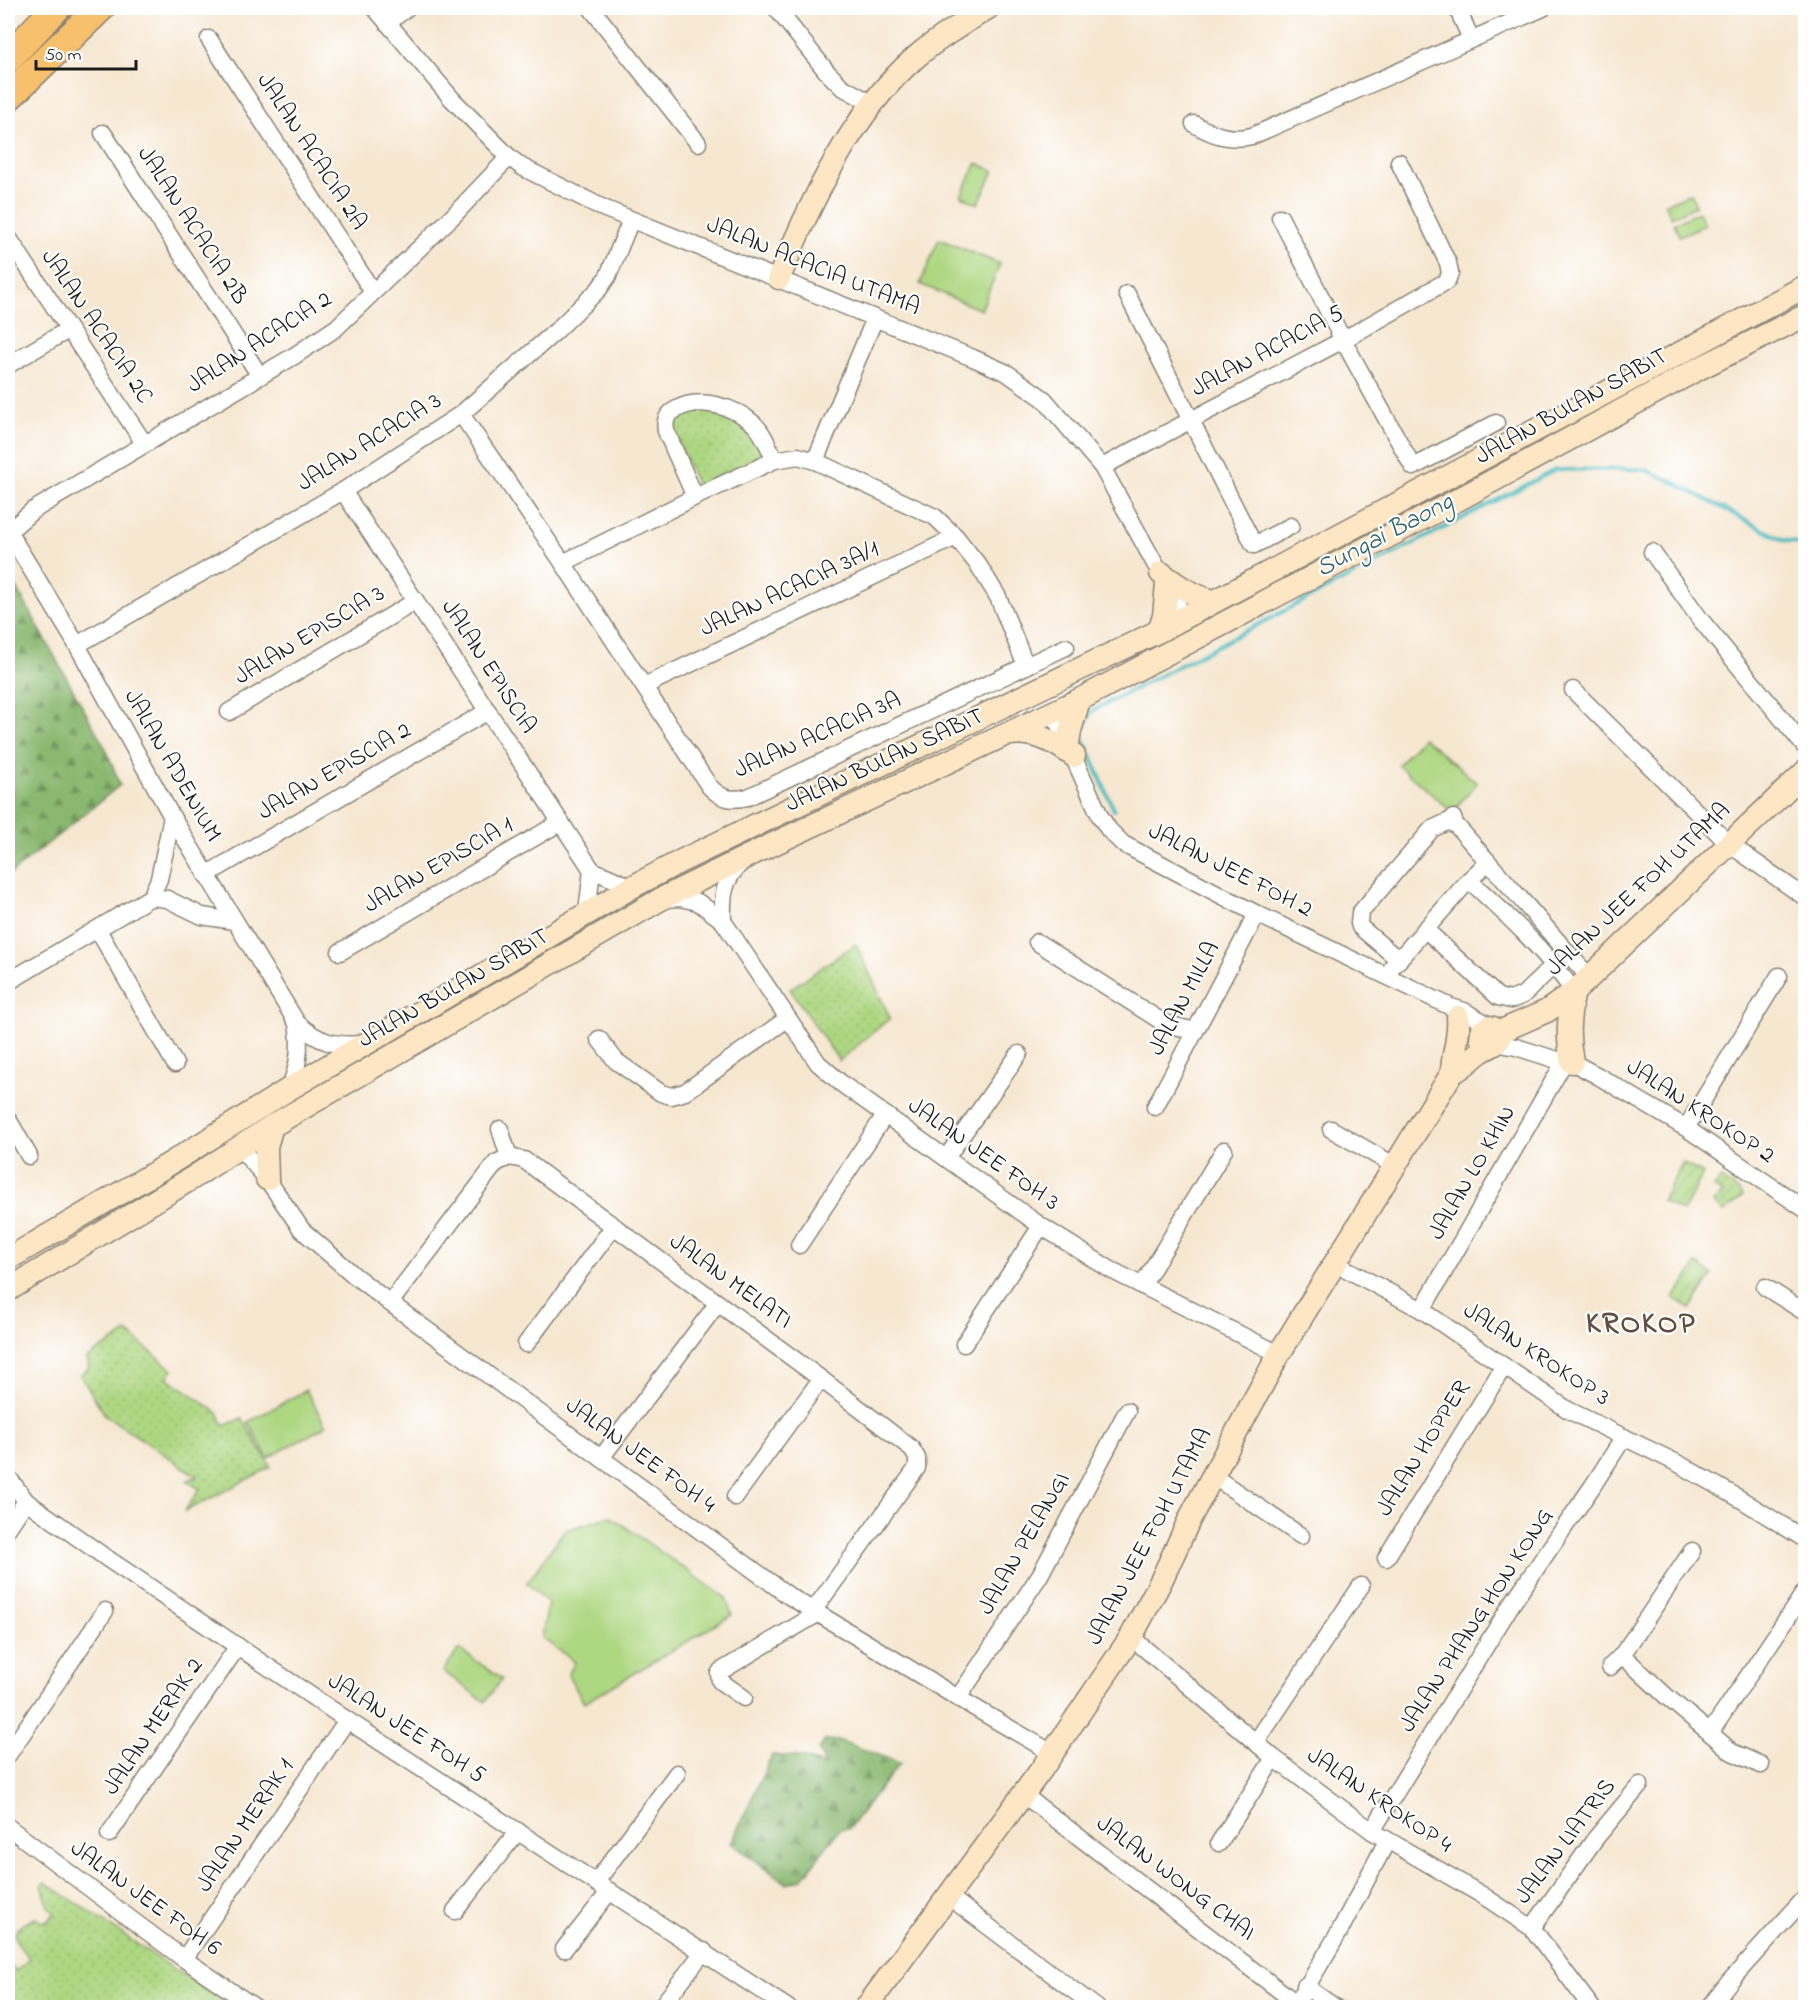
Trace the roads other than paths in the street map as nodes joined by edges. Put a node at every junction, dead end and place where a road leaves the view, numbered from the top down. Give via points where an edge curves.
1 (56, 8) edge
2 (100, 8) edge
3 (375, 8) edge
4 (407, 8) edge
5 (591, 8) edge
6 (776, 8) edge
7 (988, 8) edge
8 (1457, 8) edge
9 (1542, 8) edge
10 (387, 23) junction
11 (209, 39) dead end
12 (1471, 39) junction
13 (8, 58) edge
14 (8, 97) edge
15 (873, 104) junction
16 (1194, 124) dead end
17 (103, 133) dead end
18 (698, 143) dead end
19 (509, 157) junction
20 (1398, 162) dead end
21 (1280, 217) dead end
22 (631, 220) junction
23 (8, 237) edge
24 (778, 278) junction
25 (1806, 286) edge
26 (373, 292) junction
27 (1127, 294) dead end
28 (1806, 315) edge
29 (875, 318) junction
30 (68, 330) junction
31 (1343, 340) junction
32 (8, 365) edge
33 (260, 376) junction
34 (461, 414) junction
35 (1190, 420) junction
36 (1496, 423) dead end
37 (144, 443) junction
38 (775, 460) junction
39 (815, 461) junction
40 (1102, 467) junction
41 (343, 491) junction
42 (695, 497) junction
43 (1463, 497) junction
44 (1292, 526) dead end
45 (8, 531) edge
46 (956, 537) junction
47 (1652, 552) dead end
48 (563, 563) junction
49 (1164, 578) junction
50 (1213, 601) junction
51 (416, 602) junction
52 (1185, 616) junction
53 (1159, 631) junction
54 (77, 645) junction
55 (1066, 647) dead end
56 (1026, 666) junction
57 (644, 686) junction
58 (1573, 690) dead end
59 (1079, 700) junction
60 (488, 711) junction
61 (229, 712) dead end
62 (1053, 712) junction
63 (1003, 735) junction
64 (1806, 748) edge
65 (1071, 750) junction
66 (1806, 771) edge
67 (172, 817) junction
68 (561, 822) junction
69 (1729, 844) junction
70 (748, 856) junction
71 (681, 861) junction
72 (1488, 862) junction
73 (592, 870) junction
74 (206, 875) junction
75 (1469, 880) junction
76 (633, 887) junction
77 (151, 897) junction
78 (1806, 898) edge
79 (661, 899) junction
80 (586, 912) junction
81 (1257, 914) junction
82 (1535, 915) junction
83 (234, 921) junction
84 (723, 921) junction
85 (1520, 927) junction
86 (1425, 929) junction
87 (98, 930) junction
88 (1037, 942) dead end
89 (340, 952) dead end
90 (1399, 960) junction
91 (1555, 964) junction
92 (1386, 975) junction
93 (1779, 976) dead end
94 (8, 982) edge
95 (1582, 984) junction
96 (1454, 1012) junction
97 (787, 1019) junction
98 (297, 1023) junction
99 (1194, 1031) junction
100 (1491, 1036) junction
101 (599, 1039) dead end
102 (368, 1043) junction
103 (1019, 1054) dead end
104 (1569, 1061) junction
105 (175, 1064) dead end
106 (1454, 1065) junction
107 (289, 1089) junction
108 (1155, 1107) dead end
109 (885, 1114) junction
110 (8, 1119) edge
111 (272, 1126) junction
112 (1686, 1128) junction
113 (500, 1129) dead end
114 (1331, 1129) dead end
115 (240, 1148) junction
116 (1224, 1150) dead end
117 (29, 1156) dead end
118 (509, 1157) junction
119 (946, 1158) junction
120 (166, 1166) junction
121 (1395, 1166) junction
122 (267, 1179) junction
123 (1806, 1210) edge
124 (614, 1226) junction
125 (1041, 1226) junction
126 (799, 1245) dead end
127 (8, 1259) edge
128 (1335, 1263) junction
129 (1142, 1287) junction
130 (1765, 1287) dead end
131 (8, 1290) edge
132 (390, 1303) junction
133 (718, 1303) junction
134 (1422, 1310) junction
135 (1806, 1313) edge
136 (526, 1344) dead end
137 (964, 1344) dead end
138 (1279, 1354) junction
139 (1504, 1366) junction
140 (821, 1379) junction
141 (1127, 1411) dead end
142 (1624, 1437) junction
143 (601, 1458) junction
144 (1213, 1476) junction
145 (8, 1477) edge
146 (735, 1497) dead end
147 (26, 1501) junction
148 (8, 1528) edge
149 (1301, 1536) dead end
150 (1806, 1540) edge
151 (1692, 1551) dead end
152 (1386, 1558) dead end
153 (1361, 1586) dead end
154 (1806, 1590) edge
155 (105, 1611) dead end
156 (815, 1612) junction
157 (1131, 1637) junction
158 (238, 1646) junction
159 (744, 1698) dead end
160 (958, 1698) junction
161 (347, 1720) junction
162 (1710, 1733) junction
163 (1256, 1742) junction
164 (1052, 1753) junction
165 (8, 1755) edge
166 (1274, 1758) junction
167 (1761, 1765) dead end
168 (677, 1773) dead end
169 (1640, 1785) dead end
170 (1024, 1795) junction
171 (8, 1827) edge
172 (518, 1831) junction
173 (1372, 1831) junction
174 (109, 1834) dead end
175 (1388, 1841) junction
176 (1219, 1844) dead end
177 (603, 1886) junction
178 (948, 1896) junction
179 (1806, 1897) edge
180 (455, 1911) dead end
181 (1532, 1928) junction
182 (564, 1949) dead end
183 (704, 1951) junction
184 (184, 1959) junction
185 (1305, 1986) junction
186 (1295, 2005) edge
187 (256, 2007) edge
188 (660, 2007) edge
189 (788, 2007) edge
190 (866, 2007) edge
191 (1097, 2007) edge
192 (1336, 2007) edge
193 (1592, 2007) edge
194 (1709, 2007) edge

1 - 13 highway
2 - 14 highway
3 - 10 street, JALAN ACACIA UTAMA
4 - 10 street
5 - 18 street
6 - 15 street via 842,87
7 - 15 main road via 914,58
8 - 12 street
9 - 12 street
10 - 19 street, JALAN ACACIA UTAMA via 452,99
11 - 26 street, JALAN ACACIA 2A
12 - 16 street via 1252,136 1220,136
15 - 24 main road via 803,218
17 - 33 street, JALAN ACACIA 2B
19 - 22 street, JALAN ACACIA UTAMA
19 - 26 street, JALAN ACACIA 2
20 - 31 street, JALAN ACACIA 5 via 1450,273 1447,281
21 - 31 street
22 - 24 street, JALAN ACACIA UTAMA
22 - 34 street, JALAN ACACIA 3 via 599,289
23 - 30 street, JALAN ACACIA 2C
24 - 29 street, JALAN ACACIA UTAMA
25 - 50 main road, JALAN BULAN SABIT
26 - 33 street, JALAN ACACIA 2 via 336,328
27 - 35 street
28 - 43 main road, JALAN BULAN SABIT
29 - 39 street
29 - 40 street, JALAN ACACIA UTAMA via 1007,373 1044,399
30 - 32 street
30 - 37 street, JALAN ACACIA 2C
31 - 35 street, JALAN ACACIA 5
31 - 36 street via 1413,467
33 - 37 street, JALAN ACACIA 2
34 - 41 street, JALAN ACACIA 3
34 - 48 street, JALAN ACACIA 3A
35 - 40 street, JALAN ACACIA 5
35 - 44 street via 1254,545
37 - 45 street, JALAN ACACIA 2 via 32,511
38 - 39 street via 798,456
38 - 42 street
38 - 42 street via 749,420 712,404 683,405 667,416 665,424
39 - 46 street via 935,517
40 - 49 street, JALAN ACACIA UTAMA
41 - 51 street, JALAN EPISCIA
41 - 54 street, JALAN ACACIA 3
42 - 48 street
43 - 52 main road via 1422,507 1222,614 1205,618
43 - 59 main road, JALAN BULAN SABIT
45 - 54 street, JALAN ADENIUM
46 - 56 street via 998,597
46 - 57 street, JALAN ACACIA 3A/1
47 - 64 street via 1700,619
48 - 57 street, JALAN ACACIA 3A
49 - 50 main road via 1195,596
49 - 52 street, JALAN ACACIA UTAMA
49 - 53 main road via 1165,608
50 - 52 main road, JALAN BULAN SABIT
51 - 60 street, JALAN EPISCIA
51 - 61 street, JALAN EPISCIA 3
52 - 53 main road, JALAN BULAN SABIT
53 - 71 main road, JALAN BULAN SABIT
54 - 67 street, JALAN ADENIUM
55 - 56 street, JALAN ACACIA 3A
56 - 57 street, JALAN ACACIA 3A via 741,799 724,798 709,786
58 - 69 street
59 - 62 main road, JALAN BULAN SABIT
59 - 65 main road via 1070,731
60 - 68 street, JALAN EPISCIA
60 - 74 street, JALAN EPISCIA 2
62 - 63 main road, JALAN BULAN SABIT
62 - 65 street, JALAN JEE FOH 2
62 - 71 main road via 1019,712 707,857
63 - 65 main road via 1023,732
63 - 70 main road, JALAN BULAN SABIT
65 - 81 street, JALAN JEE FOH 2 via 1100,816 1123,843
66 - 69 main road, JALAN JEE FOH UTAMA
67 - 74 street, JALAN ADENIUM
67 - 77 street via 159,879
68 - 73 street, JALAN EPISCIA
68 - 89 street, JALAN EPISCIA 1
69 - 78 street
69 - 95 main road, JALAN JEE FOH UTAMA
70 - 79 main road, JALAN BULAN SABIT
70 - 84 street via 728,877 722,903
71 - 76 main road, JALAN BULAN SABIT
72 - 75 street
72 - 82 street
72 - 90 street via 1454,821 1432,829 1360,913 1360,927
73 - 76 street
73 - 80 street
74 - 83 street, JALAN ADENIUM
75 - 85 street
75 - 86 street
76 - 80 main road, JALAN BULAN SABIT
77 - 83 street via 167,899 202,916
77 - 87 street
79 - 84 street, JALAN JEE FOH 3 via 698,902
79 - 111 main road, JALAN BULAN SABIT
80 - 102 main road, JALAN BULAN SABIT
81 - 92 street, JALAN JEE FOH 2
81 - 99 street, JALAN MILLA
82 - 85 street
82 - 95 street
83 - 98 street, JALAN ADENIUM
84 - 97 street, JALAN JEE FOH 3
85 - 91 street
86 - 90 street
86 - 91 street via 1498,997 1511,1000 1523,995
87 - 94 street
87 - 105 street
88 - 99 street via 1164,1023
90 - 92 street
91 - 95 street
92 - 96 street, JALAN JEE FOH 2
93 - 112 street
95 - 100 main road, JALAN JEE FOH UTAMA via 1547,1011
95 - 104 main road via 1568,1015
96 - 100 street, JALAN JEE FOH 2 via 1469,1028
96 - 106 main road via 1458,1041
97 - 101 street via 685,1092 670,1096 616,1061
97 - 109 street, JALAN JEE FOH 3 via 826,1072
98 - 102 street, JALAN ADENIUM via 326,1043
98 - 107 street, JALAN ADENIUM via 298,1060
99 - 108 street, JALAN MILLA
100 - 104 street, JALAN KROKOP 2 via 1546,1047
100 - 106 main road, JALAN JEE FOH UTAMA via 1463,1069
102 - 107 main road, JALAN BULAN SABIT
103 - 119 street
104 - 112 street, JALAN KROKOP 2
104 - 134 street, JALAN LO KHIN
106 - 121 main road, JALAN JEE FOH UTAMA
107 - 120 main road, JALAN BULAN SABIT
109 - 119 street, JALAN JEE FOH 3
109 - 126 street
110 - 117 street
111 - 115 main road, JALAN BULAN SABIT
111 - 122 main road via 266,1146
112 - 123 street, JALAN KROKOP 2
113 - 118 street
114 - 121 street
115 - 120 main road via 219,1146
115 - 122 street, JALAN JEE FOH 4
115 - 131 main road, JALAN BULAN SABIT
116 - 129 street
118 - 124 street, JALAN MELATI via 524,1160
118 - 132 street via 496,1163
119 - 125 street, JALAN JEE FOH 3
120 - 127 main road, JALAN BULAN SABIT
121 - 128 main road, JALAN JEE FOH UTAMA
122 - 132 street, JALAN JEE FOH 4 via 308,1236
124 - 133 street, JALAN MELATI
124 - 136 street
125 - 129 street, JALAN JEE FOH 3
125 - 137 street
128 - 134 street, JALAN KROKOP 3
128 - 138 main road, JALAN JEE FOH UTAMA
129 - 138 street, JALAN JEE FOH 3
130 - 135 street
132 - 143 street, JALAN JEE FOH 4
133 - 140 street, JALAN MELATI
133 - 143 street
134 - 139 street, JALAN KROKOP 3
138 - 144 main road, JALAN JEE FOH UTAMA
139 - 142 street, JALAN KROKOP 3 via 1568,1410
139 - 152 street, JALAN HOPPER
140 - 146 street
140 - 156 street, JALAN MELATI via 911,1448 917,1468
141 - 160 street, JALAN PELANGI via 1040,1575
142 - 150 street, JALAN KROKOP 3 via 1733,1494
142 - 173 street, JALAN PHANG HON KONG via 1511,1605
143 - 156 street, JALAN JEE FOH 4
144 - 149 street
144 - 157 main road, JALAN JEE FOH UTAMA
145 - 147 street, JALAN JEE FOH 5
147 - 148 street
147 - 158 street, JALAN JEE FOH 5
151 - 162 street via 1616,1661
153 - 163 street
154 - 162 street
155 - 165 street
156 - 159 street via 719,1674 720,1681
156 - 160 street, JALAN JEE FOH 4
157 - 163 street, JALAN KROKOP 4
157 - 164 main road, JALAN JEE FOH UTAMA
158 - 161 street, JALAN JEE FOH 5
158 - 174 street, JALAN MERAK 2
160 - 164 street, JALAN JEE FOH 4
161 - 172 street, JALAN JEE FOH 5
161 - 184 street, JALAN MERAK 1
162 - 167 street via 1732,1752
163 - 166 street, JALAN KROKOP 4
164 - 170 main road, JALAN JEE FOH UTAMA
166 - 173 street, JALAN KROKOP 4
166 - 176 street
168 - 177 street
169 - 181 street, JALAN LIATRIS via 1595,1839
170 - 178 main road, JALAN JEE FOH UTAMA
170 - 186 street, JALAN WONG CHAI
171 - 184 street, JALAN JEE FOH 6
172 - 177 street, JALAN JEE FOH 5
172 - 180 street
173 - 175 street, JALAN KROKOP 4
175 - 181 street, JALAN KROKOP 4
175 - 185 street
177 - 182 street
177 - 183 street, JALAN JEE FOH 5
178 - 190 main road, JALAN JEE FOH UTAMA
178 - 191 street
179 - 194 street
181 - 193 street, JALAN KROKOP 4
183 - 188 street
183 - 189 street, JALAN JEE FOH 5
184 - 187 street, JALAN JEE FOH 6
185 - 186 street
185 - 192 street

